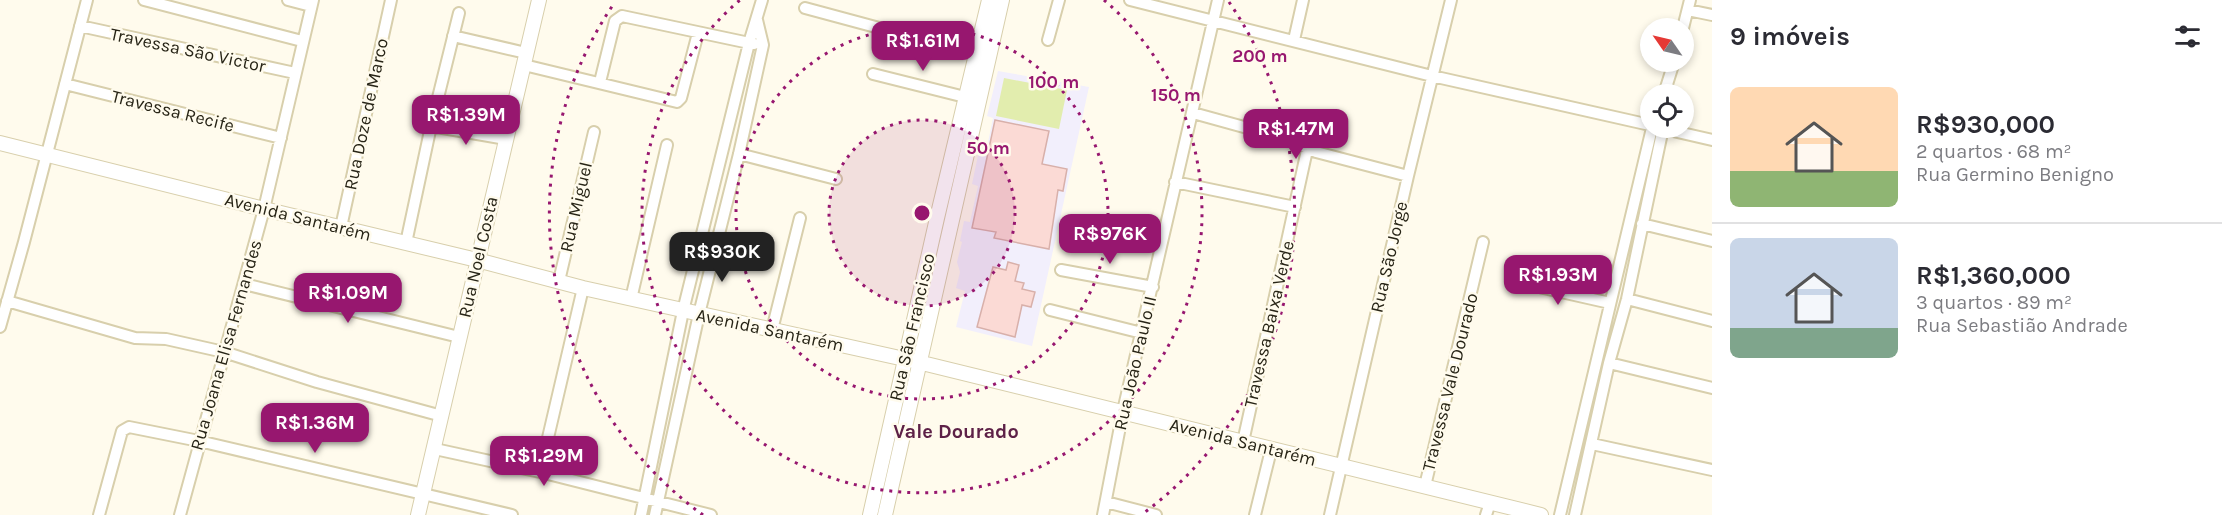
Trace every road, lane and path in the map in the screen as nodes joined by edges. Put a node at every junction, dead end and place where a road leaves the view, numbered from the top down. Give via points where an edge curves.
1 (87, 0) edge
2 (144, 0) edge
3 (288, 0) edge
4 (391, 0) edge
5 (539, 0) edge
6 (762, 0) edge
7 (989, 0) edge
8 (1002, 0) edge
9 (1059, 0) edge
10 (1130, 0) edge
11 (1218, 0) edge
12 (1303, 0) edge
13 (1451, 0) edge
14 (312, 3) edge
15 (1689, 5) edge
16 (805, 8) dead end
17 (459, 14) dead end
18 (1712, 15) edge
19 (757, 20) junction
20 (1214, 20) junction
21 (80, 26) junction
22 (698, 33) junction
23 (453, 36) junction
24 (1048, 40) dead end
25 (1294, 40) junction
26 (302, 41) junction
27 (749, 43) junction
28 (763, 45) junction
29 (976, 54) junction
30 (525, 59) junction
31 (295, 73) junction
32 (873, 74) dead end
33 (1432, 76) junction
34 (600, 82) junction
35 (65, 84) junction
36 (966, 97) junction
37 (1193, 113) junction
38 (1640, 123) edge
39 (431, 126) junction
40 (594, 132) dead end
41 (1694, 136) edge
42 (281, 138) junction
43 (1648, 138) edge
44 (1660, 138) edge
45 (506, 139) junction
46 (1712, 140) edge
47 (0, 142) edge
48 (667, 145) dead end
49 (1308, 150) junction
50 (739, 154) junction
51 (47, 155) junction
52 (1408, 176) junction
53 (836, 179) dead end
54 (1175, 182) junction
55 (1295, 207) junction
56 (264, 209) junction
57 (800, 218) dead end
58 (1642, 224) junction
59 (341, 227) junction
60 (1712, 240) edge
61 (1484, 242) dead end
62 (406, 243) junction
63 (477, 260) junction
64 (1061, 270) dead end
65 (559, 281) junction
66 (1512, 281) dead end
67 (244, 284) junction
68 (1153, 287) junction
69 (583, 288) junction
70 (1627, 298) junction
71 (631, 299) junction
72 (7, 301) junction
73 (1610, 303) junction
74 (1050, 310) dead end
75 (684, 311) junction
76 (699, 314) junction
77 (1712, 321) edge
78 (0, 327) edge
79 (772, 330) junction
80 (1142, 333) junction
81 (459, 337) junction
82 (224, 352) junction
83 (911, 361) junction
84 (1609, 363) junction
85 (1712, 388) edge
86 (1123, 411) junction
87 (442, 416) junction
88 (199, 441) junction
89 (1243, 442) junction
90 (1592, 444) junction
91 (435, 449) junction
92 (1271, 450) junction
93 (1342, 466) junction
94 (1712, 470) edge
95 (540, 471) junction
96 (1425, 486) junction
97 (424, 494) junction
98 (645, 499) junction
99 (658, 502) junction
100 (1106, 502) junction
101 (1488, 509) edge
102 (99, 515) edge
103 (180, 515) edge
104 (418, 515) edge
105 (512, 515) edge
106 (641, 515) edge
107 (655, 515) edge
108 (711, 515) edge
109 (870, 515) edge
110 (885, 515) edge
111 (1103, 515) edge
112 (1156, 515) edge
113 (1255, 515) edge
114 (1330, 515) edge
115 (1541, 515) edge
116 (1560, 515) edge
117 (1575, 515) edge

1 - 21 street
2 - 26 street
3 - 14 street
4 - 59 street, Rua Doze de Marco
5 - 30 street, Rua Noel Costa
6 - 19 street
7 - 29 street, Rua São Francisco
8 - 83 street, Rua São Francisco
9 - 24 street
10 - 20 street
11 - 20 street, Rua João Paulo II
12 - 25 street
13 - 33 street, Rua São Jorge
14 - 26 street, Rua Joana Elisa Fernandes
15 - 18 street
16 - 29 street
17 - 23 street
19 - 27 street
19 - 28 street
20 - 25 street
20 - 37 street, Rua João Paulo II
21 - 31 street, Travessa São Victor
21 - 35 street
22 - 27 street
22 - 34 street via 619,17
22 - 34 street via 678,101
23 - 30 street
23 - 39 street
25 - 33 street
26 - 31 street, Rua Joana Elisa Fernandes
27 - 28 street
27 - 75 street
28 - 50 street
29 - 36 street, Rua São Francisco
30 - 34 street
30 - 45 street, Rua Noel Costa
31 - 42 street, Rua Joana Elisa Fernandes
32 - 36 street
33 - 38 street
33 - 52 street, Rua São Jorge
35 - 42 street, Travessa Recife
35 - 51 street
36 - 83 street, Rua São Francisco
37 - 49 street via 1284,138
37 - 54 street, Rua João Paulo II
39 - 45 street
39 - 62 street
40 - 65 street, Rua Miguel
41 - 46 street
42 - 56 street, Rua Joana Elisa Fernandes
43 - 73 street
44 - 58 street
45 - 63 street, Rua Noel Costa
47 - 51 street, Avenida Santarém
48 - 71 street
49 - 52 street
49 - 55 street, Travessa Baixa Verde
50 - 53 street
50 - 76 street
51 - 56 street, Avenida Santarém
51 - 72 street
52 - 93 street, Rua São Jorge
54 - 55 street
54 - 68 street, Rua João Paulo II
55 - 89 street, Travessa Baixa Verde
56 - 59 street, Avenida Santarém
56 - 67 street, Rua Joana Elisa Fernandes
57 - 79 street
58 - 60 street
58 - 70 street
59 - 62 street, Avenida Santarém
61 - 96 street, Travessa Vale Dourado
62 - 63 street, Avenida Santarém
63 - 65 street, Avenida Santarém
63 - 81 street, Rua Noel Costa
64 - 68 street
65 - 69 street, Avenida Santarém
66 - 73 street
67 - 81 street
67 - 82 street, Rua Joana Elisa Fernandes
68 - 80 street, Rua João Paulo II
69 - 71 street, Avenida Santarém
69 - 95 street
70 - 77 street
70 - 84 street
71 - 75 street, Avenida Santarém
72 - 78 street
72 - 82 street via 135,338 166,339
73 - 116 street
74 - 80 street
75 - 76 street, Avenida Santarém
75 - 98 street
76 - 79 street, Avenida Santarém
76 - 99 street
79 - 83 street, Avenida Santarém
80 - 86 street, Rua João Paulo II
81 - 87 street, Rua Noel Costa
82 - 87 street
82 - 88 street, Rua Joana Elisa Fernandes
83 - 86 street, Avenida Santarém
83 - 109 street, Rua São Francisco
83 - 110 street, Rua São Francisco
84 - 85 street
84 - 90 street
86 - 89 street, Avenida Santarém
86 - 100 street, Rua João Paulo II
87 - 91 street, Rua Noel Costa
88 - 97 street
88 - 102 street via 124,428
88 - 103 street, Rua Joana Elisa Fernandes
89 - 92 street, Avenida Santarém
90 - 94 street
90 - 117 street
91 - 95 street
91 - 97 street, Rua Noel Costa
92 - 93 street, Avenida Santarém
92 - 113 street
93 - 96 street, Avenida Santarém
93 - 114 street, Rua São Jorge
95 - 98 street
96 - 101 street, Avenida Santarém
97 - 104 street, Rua Noel Costa
97 - 105 street
98 - 99 street
98 - 106 street
99 - 107 street
99 - 108 street
100 - 111 street, Rua João Paulo II
100 - 112 street
101 - 115 street, Avenida Santarém

